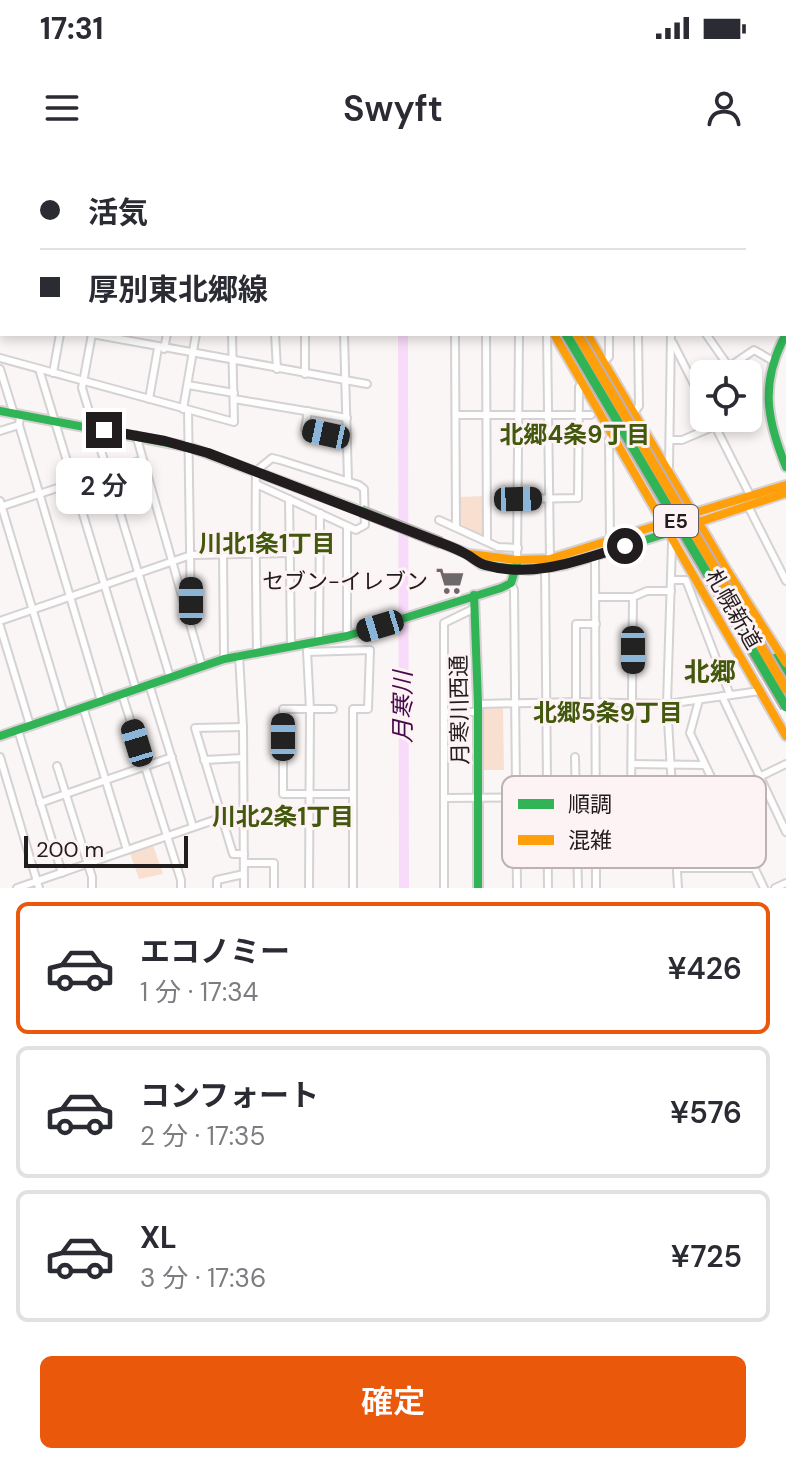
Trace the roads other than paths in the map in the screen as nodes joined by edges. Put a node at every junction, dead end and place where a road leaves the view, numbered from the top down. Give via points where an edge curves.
1 (60, 336) edge
2 (92, 336) edge
3 (102, 336) edge
4 (166, 336) edge
5 (196, 336) edge
6 (232, 336) edge
7 (275, 336) edge
8 (305, 336) edge
9 (344, 336) edge
10 (455, 336) edge
11 (486, 336) edge
12 (519, 336) edge
13 (547, 336) edge
14 (555, 336) edge
15 (567, 336) edge
16 (578, 336) edge
17 (588, 336) edge
18 (609, 336) edge
19 (638, 336) edge
20 (712, 336) edge
21 (784, 336) edge
22 (671, 337) edge
23 (161, 348) junction
24 (193, 353) junction
25 (0, 358) edge
26 (232, 361) junction
27 (773, 361) junction
28 (604, 362) junction
29 (0, 369) edge
30 (39, 369) junction
31 (277, 369) junction
32 (53, 373) junction
33 (305, 374) junction
34 (690, 376) edge
35 (84, 380) junction
36 (347, 381) junction
37 (582, 382) junction
38 (367, 384) dead end
39 (188, 385) junction
40 (234, 396) junction
41 (149, 399) junction
42 (186, 409) junction
43 (0, 411) edge
44 (308, 411) junction
45 (634, 413) junction
46 (487, 414) junction
47 (517, 414) junction
48 (547, 414) junction
49 (456, 415) junction
50 (578, 415) junction
51 (591, 415) dead end
52 (17, 418) junction
53 (347, 418) junction
54 (54, 420) junction
55 (94, 428) junction
56 (0, 431) edge
57 (701, 432) edge
58 (718, 432) edge
59 (614, 434) junction
60 (136, 435) junction
61 (347, 439) junction
62 (670, 440) junction
63 (189, 447) junction
64 (142, 460) junction
65 (786, 467) edge
66 (107, 470) junction
67 (256, 471) junction
68 (669, 472) junction
69 (348, 481) junction
70 (73, 482) junction
71 (256, 484) junction
72 (786, 485) edge
73 (786, 493) edge
74 (38, 494) junction
75 (548, 498) junction
76 (289, 499) junction
77 (518, 499) junction
78 (751, 502) junction
79 (1, 505) edge
80 (320, 513) junction
81 (696, 518) junction
82 (439, 520) dead end
83 (347, 527) junction
84 (456, 527) junction
85 (667, 528) junction
86 (487, 541) junction
87 (610, 541) junction
88 (518, 548) junction
89 (255, 553) junction
90 (289, 553) junction
91 (223, 554) junction
92 (191, 555) junction
93 (595, 555) junction
94 (171, 560) junction
95 (548, 563) junction
96 (517, 565) junction
97 (138, 572) junction
98 (671, 580) junction
99 (786, 581) edge
100 (511, 583) junction
101 (104, 585) junction
102 (671, 591) junction
103 (474, 595) junction
104 (69, 596) junction
105 (596, 597) junction
106 (633, 597) junction
107 (475, 608) junction
108 (32, 609) junction
109 (742, 613) junction
110 (736, 623) junction
111 (0, 624) edge
112 (191, 624) junction
113 (596, 624) junction
114 (347, 636) junction
115 (319, 641) junction
116 (291, 646) junction
117 (307, 648) junction
118 (257, 652) junction
119 (239, 655) junction
120 (224, 659) junction
121 (786, 663) edge
122 (202, 666) junction
123 (786, 675) edge
124 (170, 677) junction
125 (149, 684) junction
126 (136, 689) junction
127 (786, 689) edge
128 (760, 691) junction
129 (122, 694) junction
130 (726, 695) junction
131 (699, 700) junction
132 (101, 701) junction
133 (576, 702) junction
134 (546, 703) junction
135 (596, 703) junction
136 (633, 703) junction
137 (515, 704) junction
138 (667, 704) junction
139 (83, 707) junction
140 (786, 707) edge
141 (478, 708) junction
142 (310, 709) junction
143 (333, 709) dead end
144 (445, 712) junction
145 (64, 714) junction
146 (786, 724) edge
147 (30, 725) junction
148 (243, 727) junction
149 (18, 730) junction
150 (0, 736) edge
151 (786, 736) edge
152 (0, 757) edge
153 (172, 757) junction
154 (575, 757) dead end
155 (243, 758) junction
156 (204, 760) junction
157 (632, 764) junction
158 (786, 764) edge
159 (672, 765) junction
160 (704, 765) junction
161 (57, 766) dead end
162 (144, 767) junction
163 (516, 776) edge
164 (548, 776) edge
165 (575, 776) edge
166 (596, 776) edge
167 (631, 776) edge
168 (672, 776) edge
169 (710, 776) edge
170 (760, 776) edge
171 (762, 776) edge
172 (105, 780) junction
173 (766, 790) edge
174 (66, 794) junction
175 (310, 794) junction
176 (353, 794) junction
177 (444, 798) junction
178 (478, 798) junction
179 (502, 798) edge
180 (40, 803) junction
181 (220, 818) junction
182 (193, 827) junction
183 (786, 832) edge
184 (166, 837) junction
185 (127, 850) junction
186 (244, 854) junction
187 (244, 863) junction
188 (88, 864) junction
189 (517, 868) edge
190 (578, 868) edge
191 (677, 868) joint
192 (722, 868) joint
193 (754, 868) joint
194 (62, 873) junction
195 (244, 874) junction
196 (786, 883) edge
197 (38, 885) edge
198 (17, 888) edge
199 (92, 888) edge
200 (181, 888) edge
201 (217, 888) edge
202 (244, 888) edge
203 (274, 888) edge
204 (309, 888) edge
205 (353, 888) edge
206 (444, 888) edge
207 (478, 888) edge
208 (517, 888) edge
209 (578, 888) edge
210 (678, 888) edge
211 (764, 888) edge
212 (775, 888) edge

1 - 32 street
2 - 35 street
3 - 23 street
4 - 23 street
5 - 24 street
6 - 26 street
7 - 31 street
8 - 33 street
9 - 36 street
10 - 49 street
11 - 46 street
12 - 47 street
13 - 48 street
14 - 37 main road, 札幌新道
15 - 110 main road, E5, bridge
16 - 109 main road, E5, bridge
17 - 28 main road, 札幌新道
18 - 28 street
19 - 45 street via 639,406
20 - 27 street via 729,367 754,350
21 - 27 main road
22 - 34 street
22 - 62 street
23 - 24 street
23 - 41 street
24 - 26 street
24 - 39 street
25 - 30 street
26 - 31 street
26 - 40 street
27 - 65 main road via 768,419
28 - 45 main road, 札幌新道
29 - 52 street
30 - 32 street
30 - 54 street
31 - 33 street
32 - 35 street
33 - 36 street
35 - 41 street
35 - 55 street
36 - 38 street
36 - 53 street
37 - 50 street
37 - 59 main road, 札幌新道
39 - 40 street
39 - 42 street
40 - 42 street via 234,422
40 - 44 street
41 - 42 street
42 - 63 street
43 - 52 main road
44 - 53 street
44 - 61 street via 305,429
45 - 68 main road, 札幌新道
46 - 47 street
46 - 49 street
46 - 86 street
47 - 48 street
47 - 77 street
48 - 50 street
48 - 75 street
49 - 84 street
50 - 51 street
50 - 75 street via 578,498
52 - 54 main road
52 - 56 street
52 - 74 street
53 - 61 street
54 - 55 main road
54 - 70 street
55 - 60 main road
55 - 66 street
57 - 62 street
58 - 78 street
59 - 85 main road, 札幌新道
59 - 87 street via 609,439
60 - 63 main road
60 - 64 street
61 - 69 street
62 - 68 street
63 - 67 main road
63 - 92 street
64 - 66 street
64 - 94 street
66 - 70 street
66 - 97 street
67 - 69 street via 272,458
67 - 71 street
67 - 96 main road, bridge via 466,553 482,565
68 - 81 main road, 札幌新道
69 - 83 street via 364,489 366,497 364,528
70 - 74 street
70 - 101 street
71 - 76 street
71 - 89 street
72 - 78 main road
73 - 78 main road
74 - 79 street
74 - 104 street
75 - 77 street
75 - 95 street
76 - 80 street
76 - 90 street
77 - 88 street
78 - 81 main road
78 - 99 street
79 - 108 street
80 - 83 street
80 - 115 street
81 - 85 main road
81 - 121 main road, 札幌新道
82 - 84 street
83 - 114 street
84 - 86 street
85 - 87 main road
85 - 93 main road
85 - 98 street
85 - 128 main road, 札幌新道
86 - 88 street
87 - 95 main road
88 - 96 street
89 - 90 street
89 - 91 street
89 - 118 street
90 - 116 street
91 - 92 street
91 - 120 street
92 - 94 street
92 - 112 street
93 - 95 main road
93 - 105 street
94 - 97 street
94 - 112 street
95 - 96 main road
95 - 134 street
96 - 100 main road
97 - 101 street
97 - 124 street
98 - 102 street
98 - 130 street via 686,580
100 - 103 main road
100 - 137 street
101 - 104 street
101 - 126 street
102 - 106 street
102 - 138 street
103 - 107 main road, 月寒川西通
103 - 114 main road
104 - 108 street
104 - 132 street
105 - 106 street
105 - 113 street
106 - 136 street
107 - 141 main road, 月寒川西通
107 - 144 street via 444,623
108 - 111 street
108 - 145 street
109 - 123 main road, bridge
109 - 127 main road, E5, bridge
110 - 140 main road, E5, bridge
110 - 146 main road, bridge
111 - 147 street
112 - 122 street
113 - 133 street via 576,624
113 - 135 street
114 - 115 main road
115 - 117 main road
116 - 117 main road
116 - 118 main road
117 - 142 street
117 - 176 street via 370,650 368,709 353,709
118 - 119 main road
119 - 120 main road
119 - 148 street
120 - 122 main road
122 - 124 main road
124 - 125 main road
125 - 126 main road
125 - 153 street
126 - 129 main road
128 - 130 street
128 - 151 main road, 札幌新道
129 - 132 main road
129 - 162 street
130 - 131 street
130 - 170 street
131 - 138 street
131 - 160 street via 690,733
132 - 139 main road
133 - 134 street
133 - 135 street
134 - 137 street
134 - 164 street
135 - 136 street
135 - 166 street
136 - 138 street
136 - 157 street
137 - 141 street
137 - 163 street
138 - 159 street
139 - 145 main road
139 - 172 street
141 - 144 street
141 - 178 main road, 月寒川西通
142 - 143 street
142 - 175 street
142 - 175 street via 283,709 283,794
144 - 177 street
145 - 147 main road
147 - 149 main road
148 - 155 street
148 - 156 street via 195,728
149 - 150 main road
149 - 180 street
152 - 197 street
153 - 162 street
153 - 182 street
154 - 165 street
155 - 156 street
155 - 186 street
156 - 181 street
157 - 159 street
157 - 167 street
158 - 171 street
159 - 160 street
159 - 168 street
160 - 169 street
161 - 174 street
162 - 172 street
162 - 184 street
172 - 174 street
172 - 185 street
173 - 183 street
174 - 180 street
174 - 188 street
175 - 176 street
175 - 204 street
176 - 205 street
177 - 178 street
177 - 206 street
178 - 179 street
178 - 207 main road, 月寒川西通
180 - 194 street
181 - 182 street
181 - 186 street via 233,854
182 - 184 street
184 - 185 street
184 - 200 street
185 - 188 street
186 - 187 street
187 - 195 street
187 - 203 street via 274,863
188 - 194 street
188 - 199 street
189 - 208 street
190 - 209 street
191 - 192 street
191 - 210 street
192 - 193 street
193 - 211 street
194 - 197 street
195 - 201 street via 217,880
195 - 202 street
196 - 212 street
197 - 198 street

